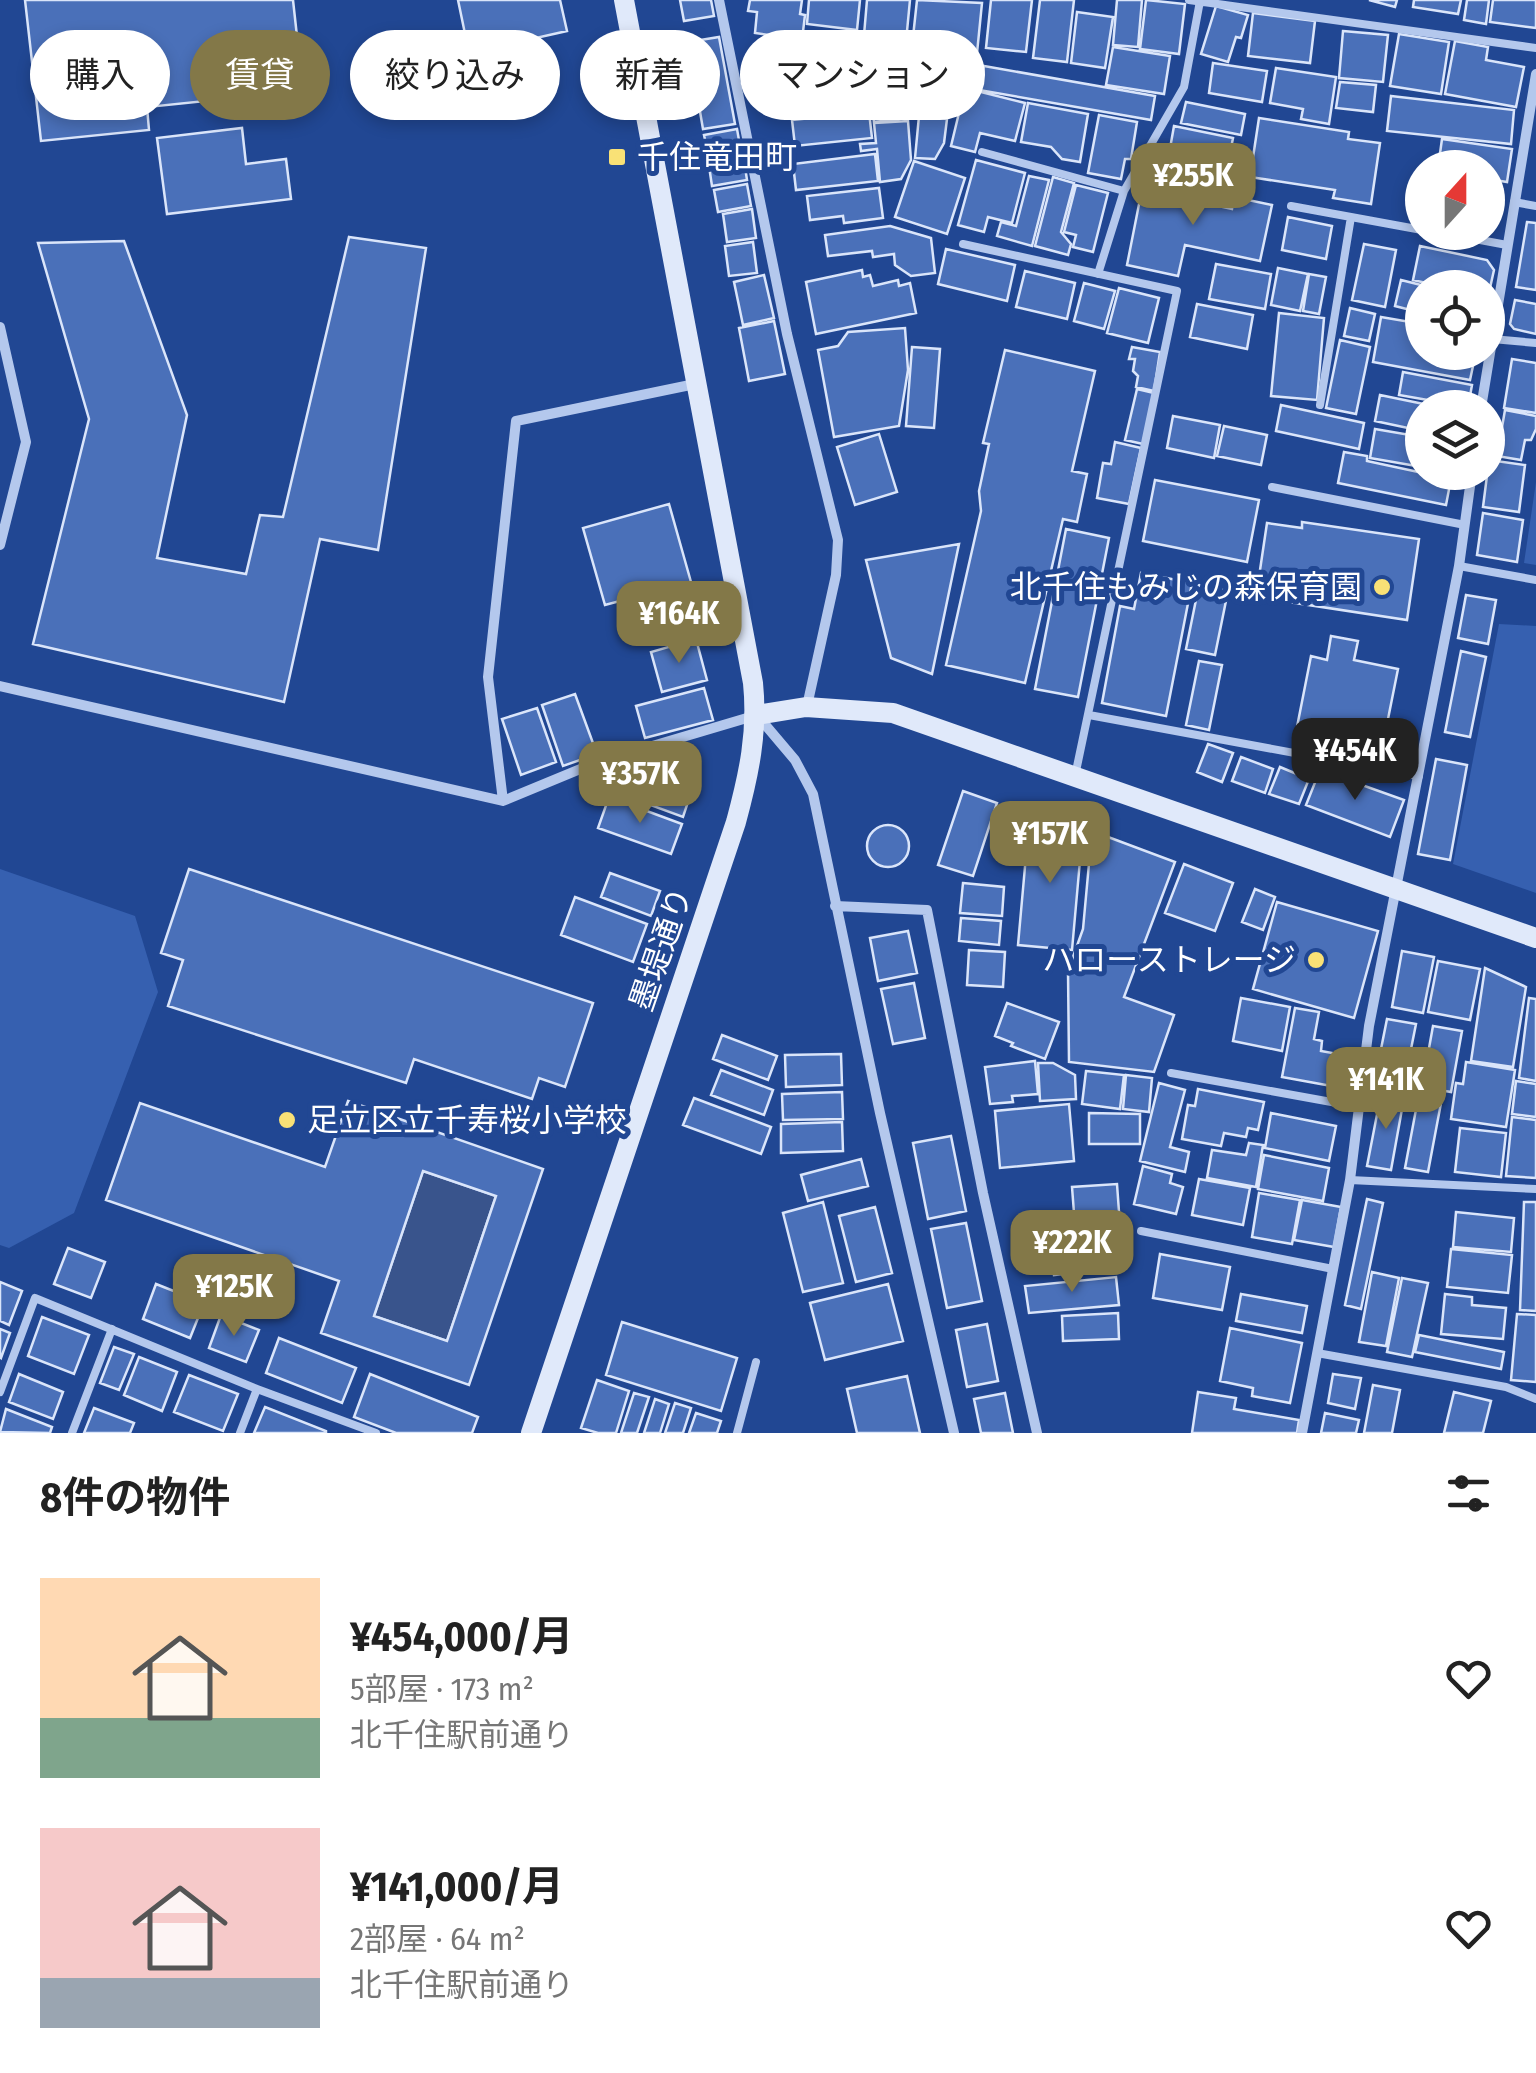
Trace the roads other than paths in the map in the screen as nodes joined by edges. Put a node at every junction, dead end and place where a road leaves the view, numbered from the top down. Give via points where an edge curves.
1 (624, 0) edge
2 (720, 0) edge
3 (1188, 0) edge
4 (1200, 2) edge
5 (1536, 48) edge
6 (1536, 74) edge
7 (982, 152) dead end
8 (1124, 191) junction
9 (1514, 202) junction
10 (1290, 206) dead end
11 (1536, 206) edge
12 (1351, 217) junction
13 (1405, 227) edge
14 (962, 244) dead end
15 (1507, 245) joint
16 (1503, 270) edge
17 (1098, 274) junction
18 (0, 327) edge
19 (1505, 339) edge
20 (1536, 343) edge
21 (696, 384) junction
22 (1320, 405) dead end
23 (1272, 487) dead end
24 (1470, 490) edge
25 (1465, 525) junction
26 (0, 545) edge
27 (1459, 566) junction
28 (1536, 580) edge
29 (0, 686) edge
30 (806, 707) junction
31 (1089, 714) junction
32 (757, 715) junction
33 (1075, 776) junction
34 (1419, 776) junction
35 (503, 800) junction
36 (1398, 888) junction
37 (835, 906) junction
38 (1536, 938) edge
39 (1171, 1073) dead end
40 (1359, 1107) junction
41 (1350, 1180) junction
42 (1536, 1189) edge
43 (1141, 1231) dead end
44 (1333, 1269) junction
45 (112, 1329) junction
46 (1317, 1353) junction
47 (756, 1362) dead end
48 (257, 1389) junction
49 (0, 1392) edge
50 (1536, 1399) edge
51 (72, 1433) edge
52 (240, 1433) edge
53 (376, 1433) edge
54 (531, 1433) edge
55 (737, 1433) edge
56 (954, 1433) edge
57 (1037, 1433) edge
58 (1302, 1433) edge

1 - 21 main road, 墨堤通り
2 - 30 street via 787,334 838,540
3 - 4 lane
4 - 5 lane
4 - 8 lane via 1184,87
6 - 9 street
7 - 8 lane
8 - 17 lane
9 - 11 lane
9 - 15 street
10 - 12 lane
12 - 13 lane
12 - 22 lane
14 - 17 lane
15 - 16 street
17 - 31 lane via 1177,291
18 - 26 street via 26,442
19 - 20 lane
21 - 32 main road, 墨堤通り
21 - 35 street via 516,420 488,676
23 - 25 lane
24 - 25 street
25 - 27 street
27 - 28 lane
27 - 34 street
29 - 35 street
30 - 32 main road
30 - 33 main road via 893,713
31 - 33 lane
31 - 34 lane
32 - 35 street via 595,762
32 - 37 street via 813,794
32 - 54 main road, 墨堤通り via 736,822
33 - 36 main road
34 - 36 street
36 - 38 main road
36 - 40 street
37 - 56 street
37 - 57 street via 928,910
39 - 40 lane
40 - 41 street
41 - 42 lane
41 - 44 street
43 - 44 lane
44 - 46 street
45 - 48 lane
45 - 49 lane via 35,1298
45 - 51 lane
46 - 50 lane via 1506,1386
46 - 58 street
47 - 55 lane
48 - 52 lane
48 - 53 lane

